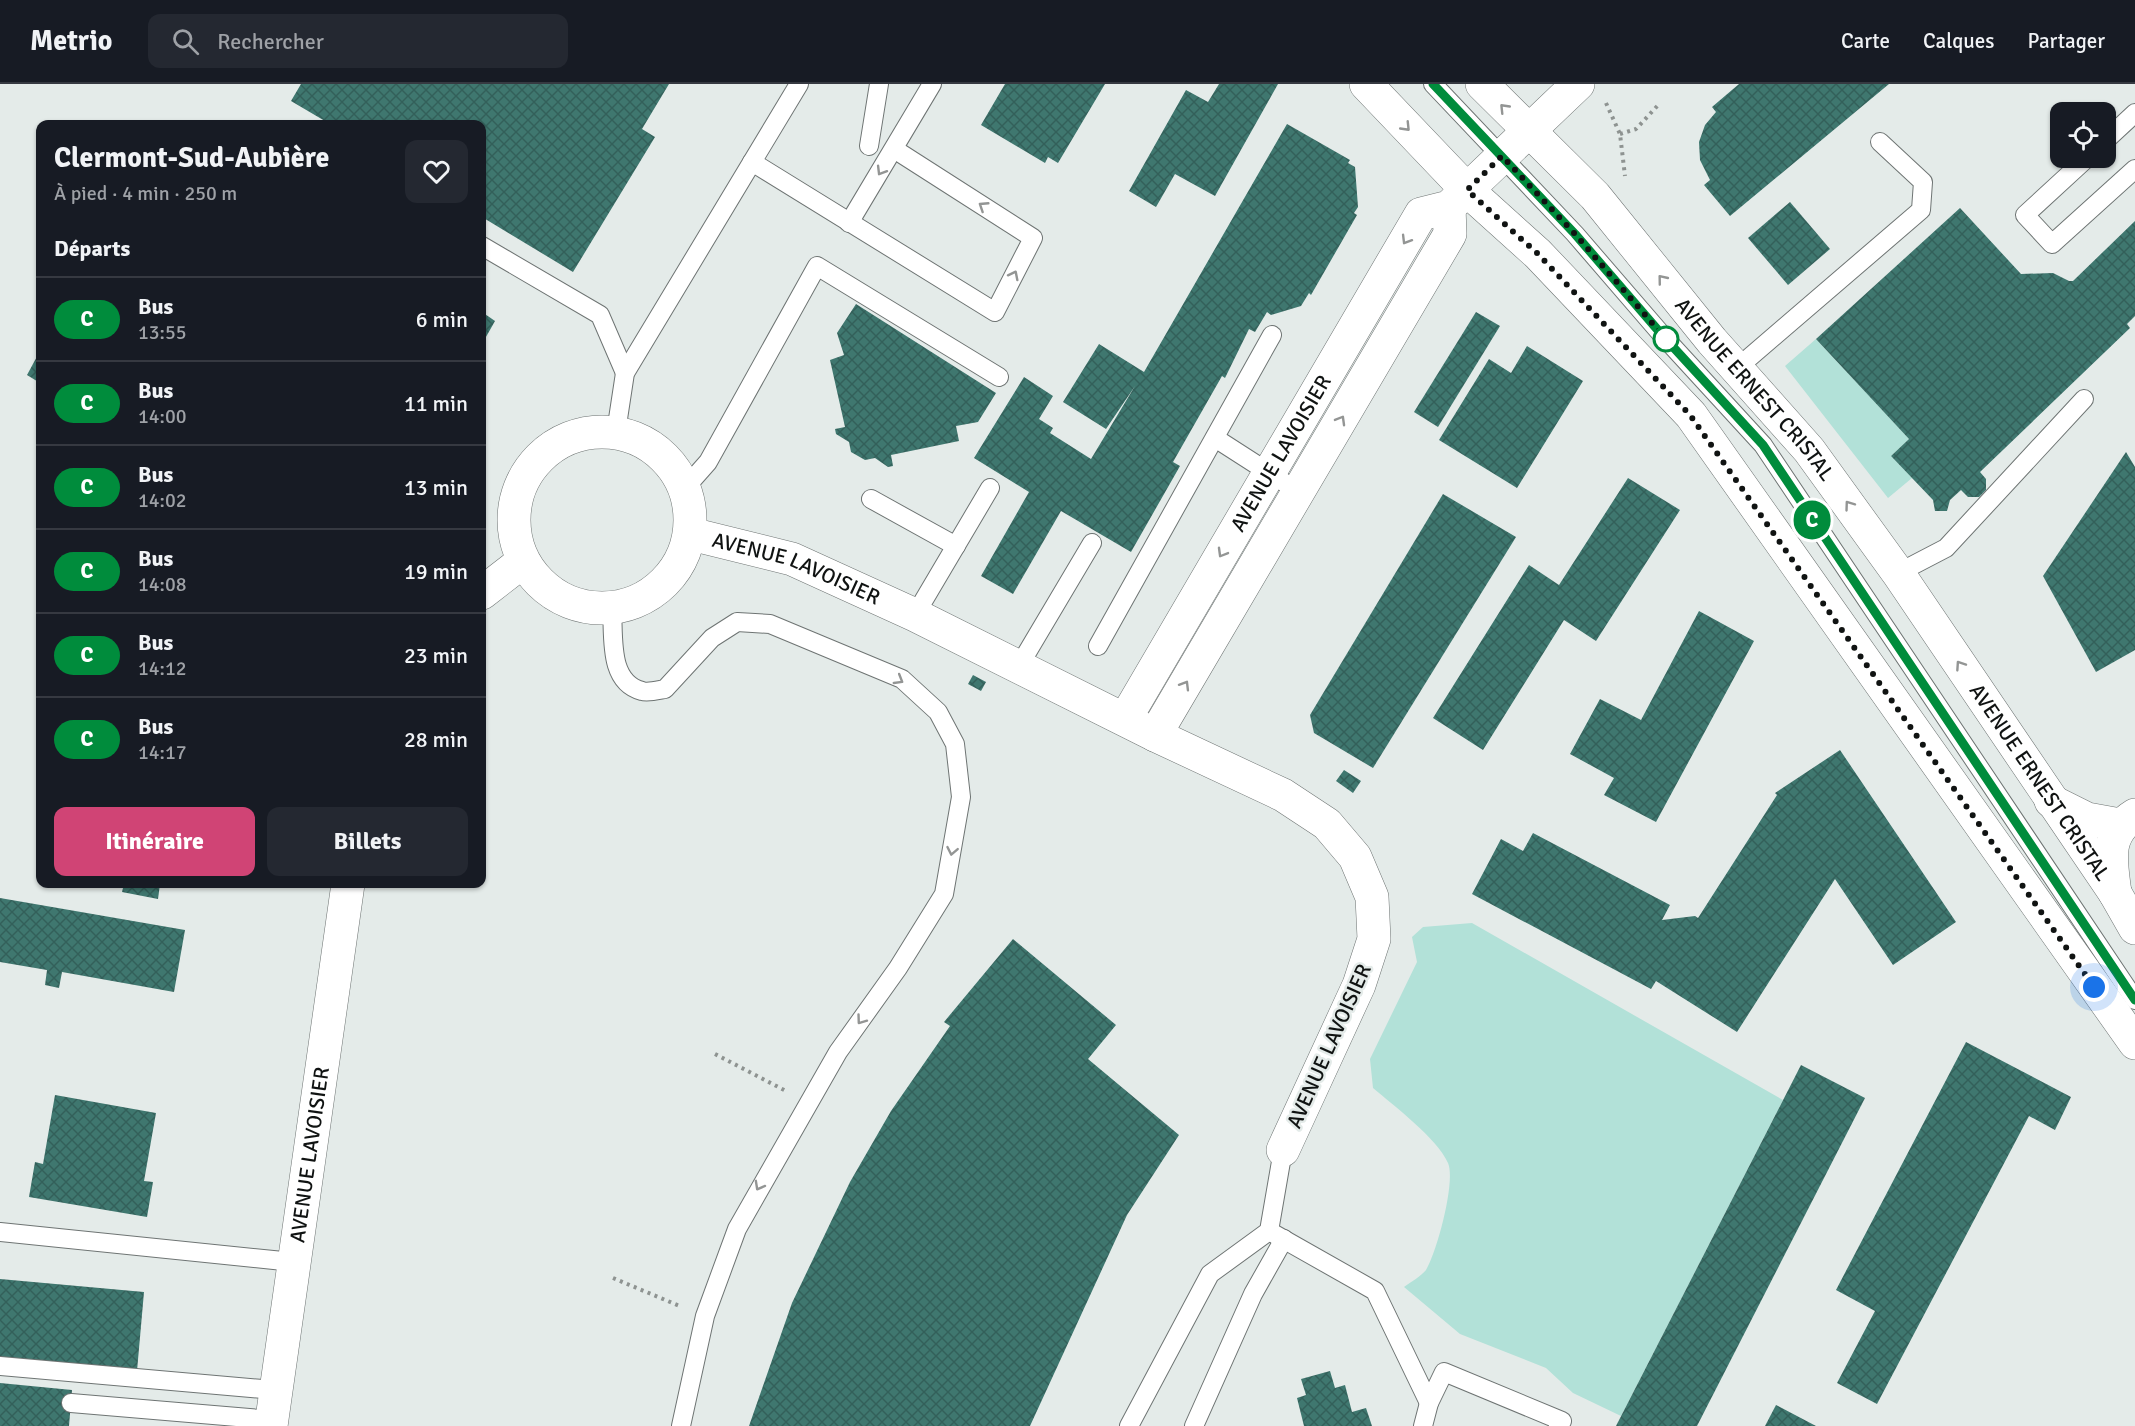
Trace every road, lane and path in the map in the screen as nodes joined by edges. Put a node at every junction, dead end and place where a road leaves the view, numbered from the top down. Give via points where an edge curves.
1 (800, 84) edge
2 (879, 84) edge
3 (932, 84) edge
4 (1366, 84) edge
5 (1433, 84) edge
6 (1482, 84) edge
7 (1578, 84) edge
8 (1660, 103) dead end
9 (2135, 113) edge
10 (1527, 131) junction
11 (2116, 131) edge
12 (1880, 142) dead end
13 (869, 146) dead end
14 (894, 149) junction
15 (1502, 156) junction
16 (752, 162) junction
17 (2076, 168) edge
18 (2135, 169) edge
19 (1626, 188) dead end
20 (1458, 198) junction
21 (849, 223) junction
22 (486, 248) edge
23 (1272, 335) dead end
24 (1736, 369) junction
25 (625, 373) junction
26 (999, 376) dead end
27 (2084, 399) dead end
28 (616, 432) junction
29 (1215, 438) junction
30 (1270, 471) junction
31 (685, 488) junction
32 (990, 488) dead end
33 (1299, 492) junction
34 (871, 499) dead end
35 (691, 534) junction
36 (1092, 543) dead end
37 (956, 546) junction
38 (522, 562) junction
39 (1898, 573) junction
40 (486, 590) edge
41 (612, 610) junction
42 (915, 615) junction
43 (1098, 646) dead end
44 (1019, 666) junction
45 (1125, 719) junction
46 (1155, 735) junction
47 (2051, 801) junction
48 (2128, 820) edge
49 (347, 888) edge
50 (2115, 893) junction
51 (2135, 928) edge
52 (2135, 1000) edge
53 (2135, 1043) edge
54 (715, 1054) dead end
55 (808, 1102) junction
56 (1283, 1150) joint
57 (0, 1232) edge
58 (1277, 1235) junction
59 (293, 1262) junction
60 (613, 1278) dead end
61 (705, 1316) junction
62 (0, 1366) edge
63 (1430, 1402) junction
64 (71, 1403) dead end
65 (273, 1412) edge
66 (681, 1426) edge
67 (1129, 1426) edge
68 (1194, 1426) edge
69 (1423, 1426) edge
70 (1558, 1426) edge

1 - 16 lane
2 - 13 lane
3 - 14 lane
4 -> 20 street
5 - 15 lane
10 -> 6 street, AVENUE ERNEST CRISTAL
7 - 10 street
8 - 19 path via 1636,129 1620,134
9 - 11 lane
10 - 15 street
24 -> 10 street, AVENUE ERNEST CRISTAL via 1595,196
12 - 24 lane via 1923,182 1921,210
14 -> 21 lane
21 -> 14 lane via 995,312 1033,238
15 - 20 street
15 - 52 lane via 1763,445
16 - 21 lane
16 - 25 lane
17 - 18 lane via 2025,215 2052,244
20 -> 30 street, AVENUE LAVOISIER via 1421,214
33 -> 20 street, AVENUE LAVOISIER via 1450,234
20 - 53 street via 1538,254 1690,415
22 - 25 lane via 600,315
23 - 29 lane
39 -> 24 street, AVENUE ERNEST CRISTAL via 1809,450
25 - 28 lane
26 - 31 lane via 817,266 708,462
27 - 39 lane via 1946,548
28 - 31 street via 660,452
28 - 38 street via 584,433 547,450 522,479 512,520
29 - 30 lane
29 - 43 lane
30 - 33 lane
30 -> 45 street, AVENUE LAVOISIER
31 - 35 street via 690,503
32 - 37 lane
46 -> 33 street, AVENUE LAVOISIER
34 - 37 lane
35 - 41 street via 674,575 641,602
35 - 42 street, AVENUE LAVOISIER via 792,559
36 - 44 lane
37 - 42 lane
38 - 40 street
38 - 41 street via 551,594 590,609
47 -> 39 street, AVENUE ERNEST CRISTAL
41 -> 55 lane via 615,666 624,680 642,691 665,689 712,638 737,622 770,624 902,679 938,712 955,744 961,797 944,894
42 - 44 street, AVENUE LAVOISIER
44 - 45 street, AVENUE LAVOISIER
45 - 46 street, AVENUE LAVOISIER
46 - 56 street, AVENUE LAVOISIER via 1283,795 1327,824 1355,857 1372,897 1374,939 1359,984
47 - 48 street via 2087,819
47 - 50 street, AVENUE ERNEST CRISTAL
48 - 50 street via 2109,853
49 - 59 street, AVENUE LAVOISIER
50 - 51 street, AVENUE ERNEST CRISTAL
54 - 55 path
55 -> 61 lane via 737,1229
56 - 58 lane
57 - 59 lane
58 - 63 lane via 1375,1291
58 - 67 lane via 1210,1274
58 - 68 lane
59 - 65 street, AVENUE LAVOISIER
60 - 61 path
61 - 66 lane
62 - 65 lane
63 - 69 lane
63 - 70 lane via 1444,1372 1562,1421
64 - 65 lane

